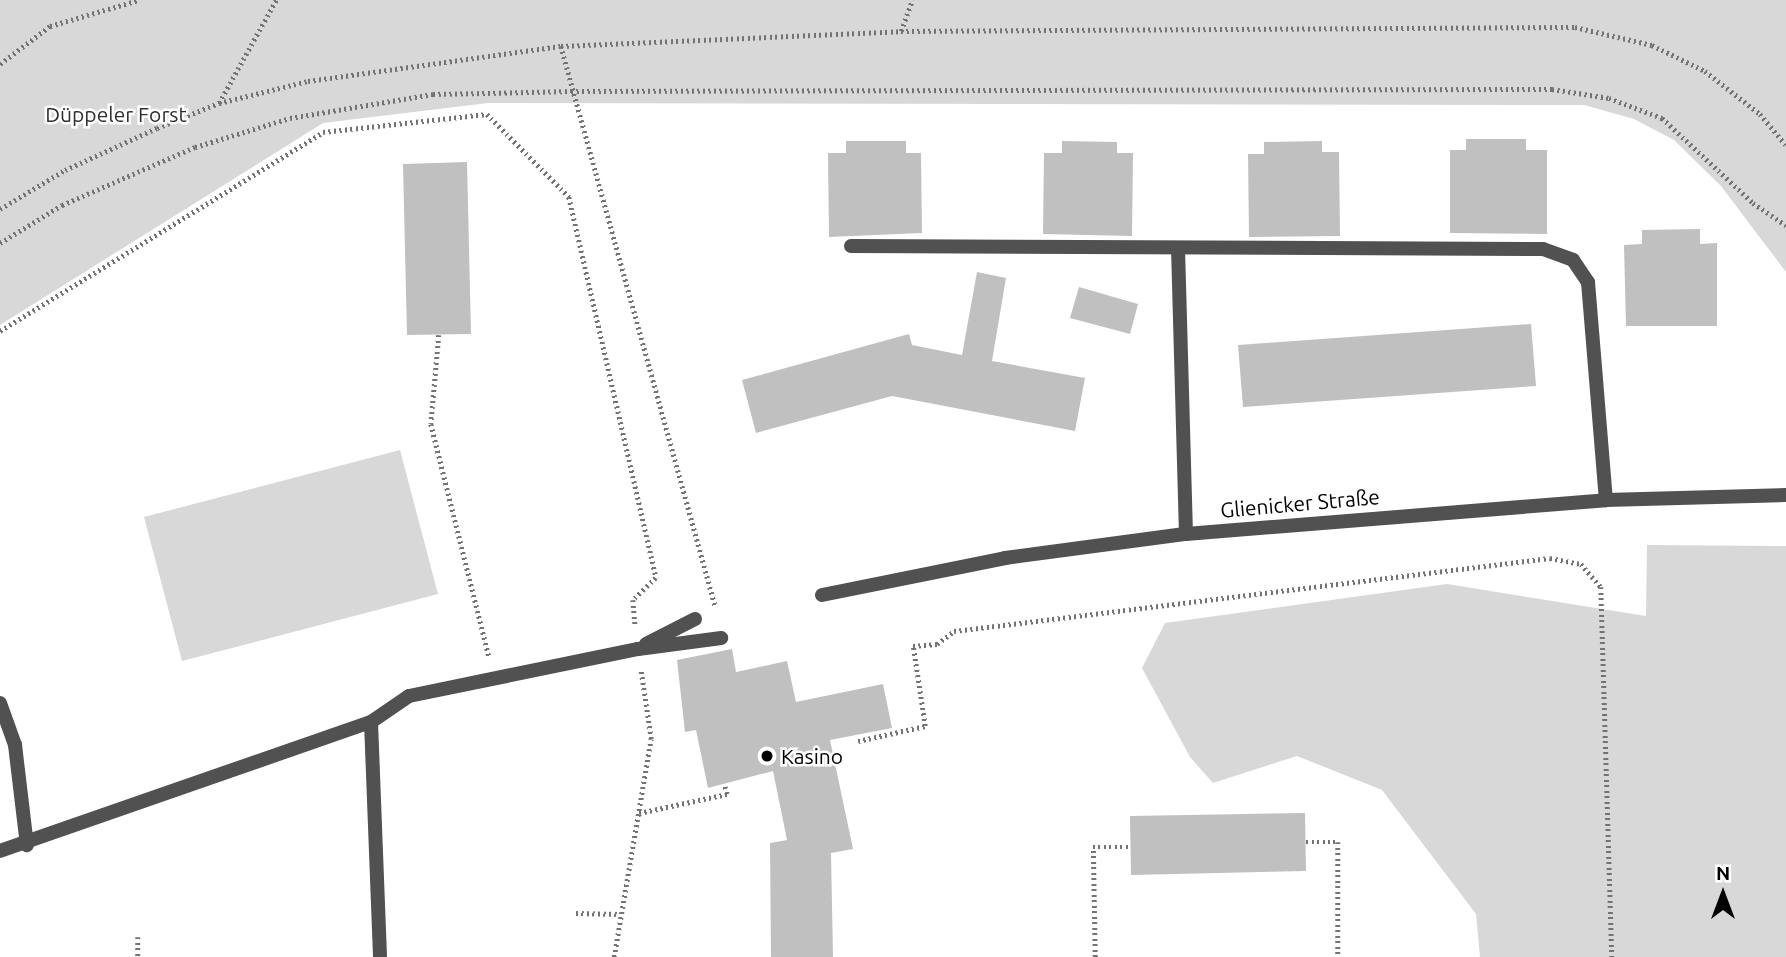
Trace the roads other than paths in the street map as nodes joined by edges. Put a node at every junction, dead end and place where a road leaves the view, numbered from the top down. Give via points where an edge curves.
1 (851, 246) dead end
2 (1178, 248) junction
3 (1786, 495) edge
4 (1605, 500) junction
5 (1186, 534) junction
6 (822, 595) dead end
7 (695, 619) dead end
8 (721, 638) dead end
9 (638, 649) junction
10 (0, 702) edge
11 (371, 722) junction
12 (27, 845) junction
13 (0, 851) edge
14 (380, 957) edge

1 - 2 street
2 - 4 street via 1543,250 1573,260 1588,282
2 - 5 street
3 - 4 street, Glienicker Straße
4 - 5 street, Glienicker Straße
5 - 6 street, Glienicker Straße via 1005,558
7 - 9 street
8 - 9 street
9 - 11 street via 409,695
10 - 12 street via 15,745
11 - 12 street
11 - 14 street
12 - 13 street

